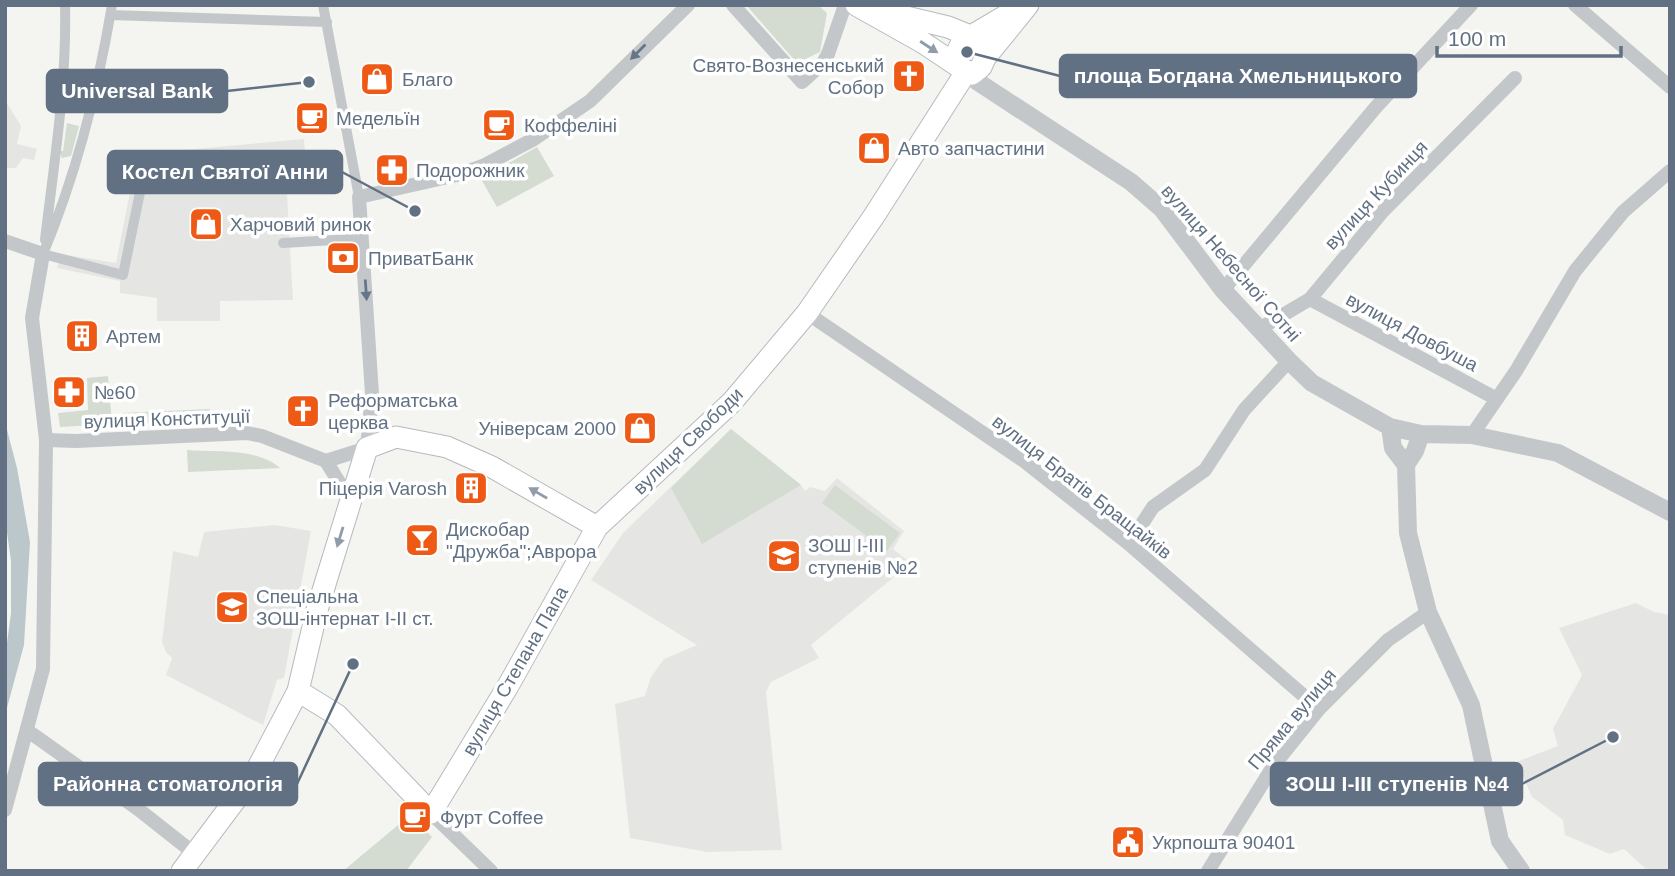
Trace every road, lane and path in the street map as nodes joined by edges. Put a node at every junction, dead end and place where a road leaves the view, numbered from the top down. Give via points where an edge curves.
1 (65, 5) edge
2 (323, 5) edge
3 (688, 5) edge
4 (733, 5) edge
5 (845, 5) edge
6 (857, 5) edge
7 (1026, 5) edge
8 (1471, 5) edge
9 (1574, 5) edge
10 (111, 10) edge
11 (327, 22) junction
12 (972, 35) junction
13 (970, 67) junction
14 (1515, 78) dead end
15 (1670, 87) edge
16 (1670, 171) edge
17 (144, 173) dead end
18 (359, 197) junction
19 (351, 239) dead end
20 (5, 241) edge
21 (283, 243) dead end
22 (43, 254) junction
23 (1223, 290) junction
24 (1310, 299) junction
25 (807, 313) junction
26 (1259, 329) junction
27 (1289, 361) junction
28 (1497, 399) junction
29 (1390, 427) junction
30 (1421, 434) junction
31 (1472, 435) junction
32 (46, 440) junction
33 (367, 448) junction
34 (326, 461) junction
35 (1406, 465) junction
36 (351, 502) junction
37 (1670, 512) edge
38 (597, 527) junction
39 (1129, 544) junction
40 (1428, 612) junction
41 (298, 691) junction
42 (1319, 709) junction
43 (28, 731) junction
44 (5, 810) edge
45 (431, 813) junction
46 (189, 862) edge
47 (491, 871) edge
48 (1208, 871) edge
49 (1521, 871) edge

1 - 22 street via 55,159
2 - 11 street
3 -> 18 street via 590,100 534,139 457,175
4 - 5 street via 802,82 823,63
6 - 12 main road
6 -> 13 main road
7 - 12 main road
7 - 13 main road
8 - 23 street via 1376,107
9 - 15 street
10 - 11 street
10 - 22 street via 66,196
11 - 18 street
12 - 13 main road via 958,50
13 - 23 street, вулиця Небесної Сотні via 978,82 1131,182 1162,209
13 - 25 main road, вулиця Свободи
14 - 24 street, вулиця Кубинця via 1383,211
16 - 28 street via 1623,212 1576,271
17 - 22 street via 123,275
18 -> 33 street via 373,405
19 - 21 street
20 - 22 street
22 - 32 street via 32,318
23 - 26 street, вулиця Небесної Сотні
24 - 26 street, вулиця Кубинця
24 - 28 street, вулиця Довбуша
25 - 38 main road, вулиця Свободи via 719,415
25 - 39 street, вулиця Братів Бращайків via 1024,461
26 - 27 street, вулиця Небесної Сотні
27 - 29 street, вулиця Небесної Сотні via 1312,383
27 - 39 street via 1244,410 1205,470 1153,507
28 - 31 street
29 - 30 street, вулиця Небесної Сотні
29 - 35 street via 1393,448
30 - 31 street, вулиця Небесної Сотні
30 - 35 street
31 - 37 street, вулиця Небесної Сотні via 1559,453
32 - 34 street, вулиця Конституції via 247,433
32 - 43 street via 43,669
33 - 34 street
33 - 36 main road
38 -> 33 main road via 492,467 447,447 396,437
34 - 36 street
35 - 40 street via 1408,533
36 -> 41 main road via 317,610
38 - 45 main road, вулиця Степана Папа
39 - 42 street, вулиця Братів Бращайків
40 - 42 street, Пряма вулиця via 1388,640
40 - 49 street via 1471,705 1500,841
41 - 45 main road via 337,715
41 - 46 main road via 254,775
42 - 48 street, Пряма вулиця via 1274,765
43 - 44 street
43 - 46 street via 138,809
45 - 47 street

